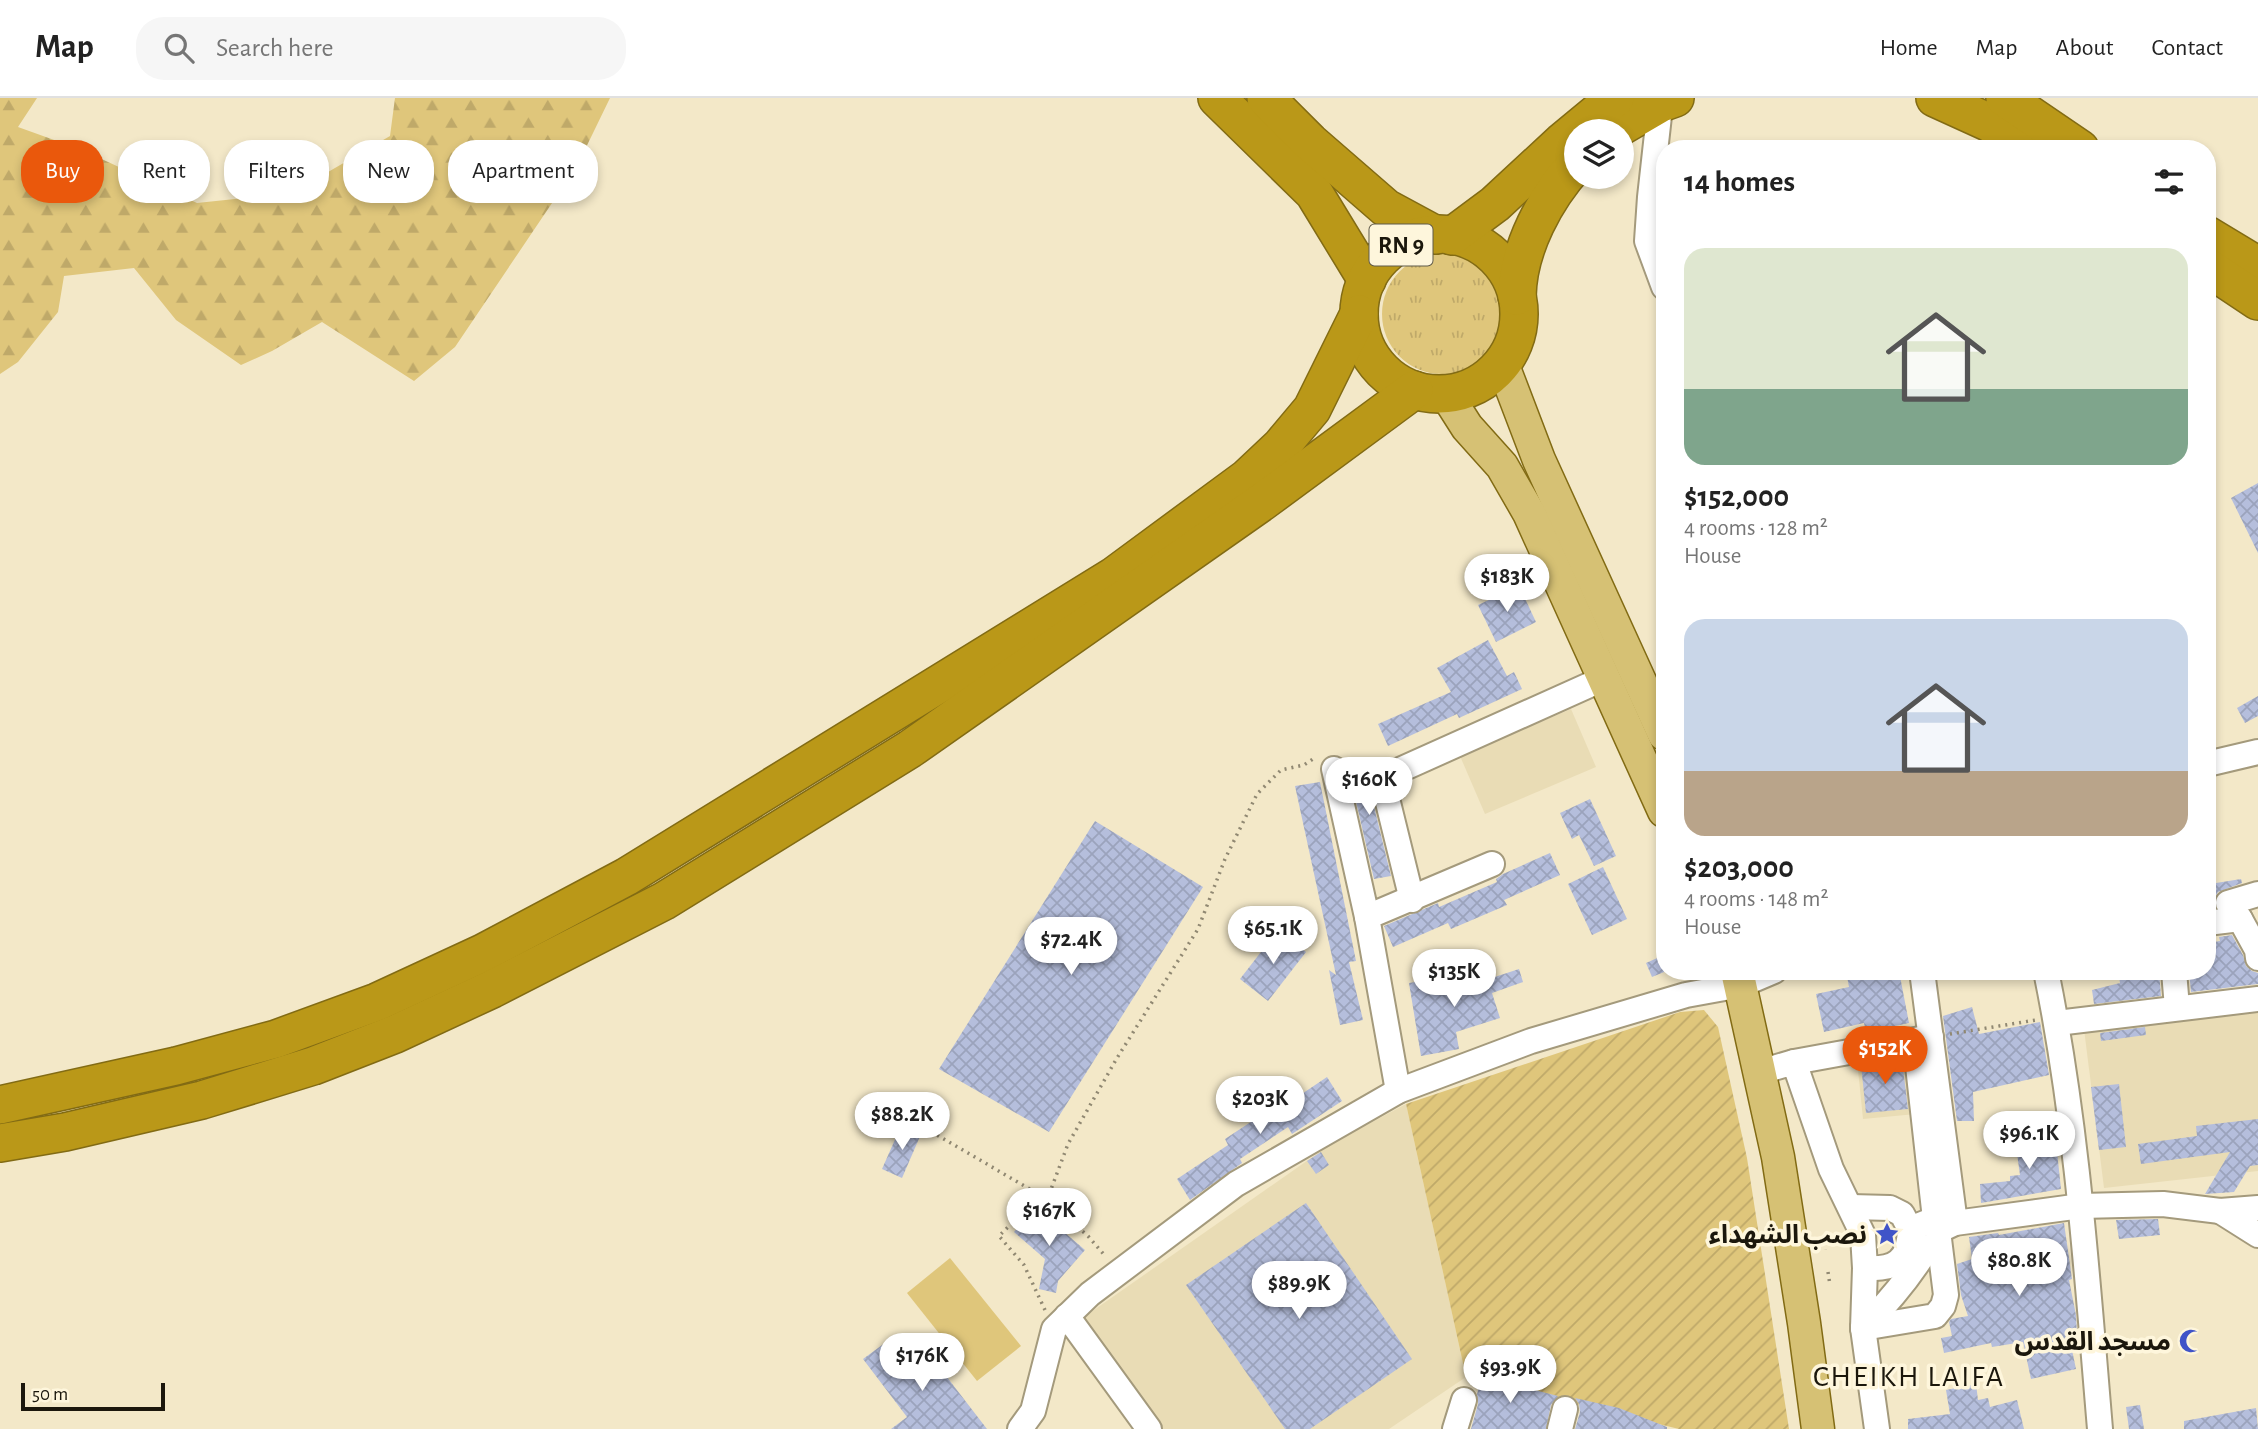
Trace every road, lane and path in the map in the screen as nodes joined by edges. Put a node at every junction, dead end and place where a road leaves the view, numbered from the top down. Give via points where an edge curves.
1 (1217, 98) edge
2 (1266, 98) edge
3 (1615, 98) edge
4 (1935, 98) edge
5 (2006, 98) edge
6 (1666, 100) edge
7 (1634, 119) edge
8 (1661, 140) edge
9 (2014, 140) edge
10 (2067, 140) edge
11 (1656, 174) edge
12 (1564, 177) edge
13 (1444, 235) junction
14 (2216, 240) edge
15 (1656, 265) edge
16 (2258, 266) edge
17 (2216, 273) edge
18 (1517, 296) junction
19 (1363, 297) junction
20 (2258, 301) edge
21 (1502, 363) junction
22 (1430, 392) junction
23 (1605, 678) junction
24 (1656, 716) edge
25 (2258, 752) edge
26 (2216, 762) edge
27 (1334, 769) joint
28 (1656, 793) edge
29 (1492, 864) dead end
30 (2258, 894) edge
31 (1412, 900) junction
32 (1367, 917) junction
33 (2240, 919) junction
34 (2216, 922) edge
35 (2258, 958) edge
36 (1733, 980) edge
37 (1739, 980) edge
38 (1909, 980) edge
39 (1922, 980) edge
40 (2048, 980) edge
41 (2175, 980) edge
42 (2258, 999) edge
43 (2177, 1008) junction
44 (2057, 1023) junction
45 (1923, 1038) junction
46 (1794, 1062) junction
47 (1760, 1072) junction
48 (1398, 1091) junction
49 (0, 1105) edge
50 (901, 1114) dead end
51 (0, 1143) edge
52 (1041, 1195) junction
53 (2081, 1206) junction
54 (1851, 1207) junction
55 (2258, 1208) edge
56 (2220, 1211) junction
57 (1943, 1224) junction
58 (1910, 1228) junction
59 (2258, 1235) edge
60 (1824, 1237) dead end
61 (1825, 1250) dead end
62 (1865, 1268) junction
63 (1119, 1272) junction
64 (1828, 1272) dead end
65 (1830, 1285) dead end
66 (1060, 1323) junction
67 (1863, 1328) junction
68 (1464, 1400) dead end
69 (1020, 1429) edge
70 (1149, 1429) edge
71 (1455, 1429) edge
72 (1818, 1429) edge
73 (1877, 1429) edge
74 (2100, 1429) edge

1 - 19 highway, RN 9 via 1314,193
2 - 13 highway, RN 9 via 1386,208
3 - 13 highway via 1495,204
4 - 9 highway
5 - 10 highway
6 - 7 highway
6 - 8 street
11 - 15 street via 1647,241
12 - 18 highway via 1539,217 1518,279
13 - 18 highway, RN 9 via 1467,240 1494,257
13 - 19 highway, RN 9 via 1419,237 1388,253 1376,265
14 - 16 highway
17 - 20 highway
18 - 21 highway, RN 9 via 1519,324
19 - 22 highway, RN 9 via 1361,330 1374,360 1385,373
19 - 49 highway via 1312,409 1247,478 1114,576 626,877 483,953 377,1002 276,1039
21 - 22 highway, RN 9 via 1478,384
21 - 24 main road via 1539,460
22 - 23 main road, RN 9 via 1502,466 1529,513
22 - 51 highway via 1262,502 910,750 664,901 492,989 313,1066 202,1100
23 - 28 main road, RN 9
23 - 31 street via 1382,778
25 - 26 street
27 - 32 street
27 - 52 path via 1317,756 1304,765 1282,770 1257,794 1198,929 1068,1144 1050,1192
29 - 31 street
30 - 33 street via 2228,903
31 - 32 street
32 - 48 street
33 - 34 street
33 - 35 street
36 - 48 street via 1531,1041
37 - 47 main road
38 - 45 street
39 - 45 street
40 - 44 street
41 - 43 street
42 - 43 street
43 - 44 street
44 - 45 path via 2040,1019
44 - 53 street
45 - 46 street
45 - 57 street
46 - 47 street
46 - 54 street via 1831,1170
47 - 72 main road via 1782,1185
48 - 63 street via 1236,1184
50 - 52 path
52 - 63 path via 1088,1236
52 - 66 path via 999,1236 1024,1265
53 - 56 street via 2163,1204
53 - 57 street
53 - 74 street
54 - 58 street via 1890,1209 1902,1214
54 - 62 street via 1863,1236
55 - 56 street
56 - 59 street
57 - 58 street
57 - 67 street via 1916,1267
57 - 67 street via 1943,1306 1935,1316
58 - 62 street via 1910,1245 1901,1259 1884,1269
60 - 61 path
62 - 67 street
63 - 66 street
64 - 65 path
66 - 69 street via 1033,1411
66 - 70 street
67 - 73 street
68 - 71 street

